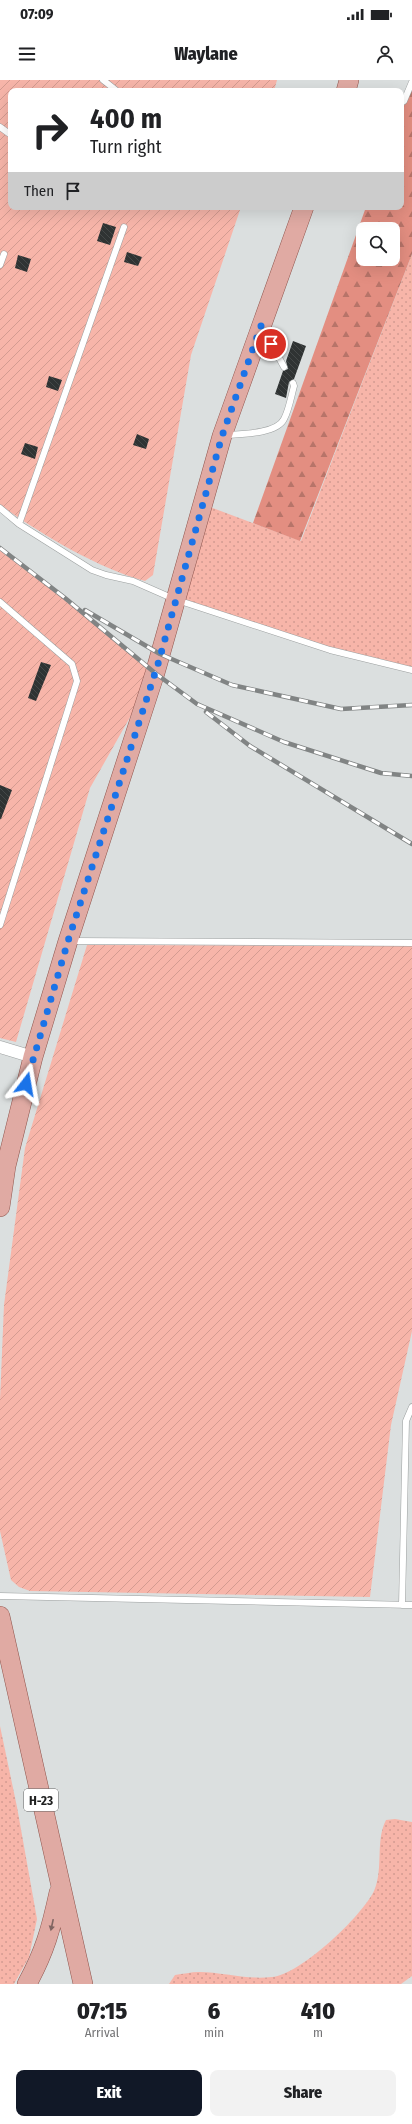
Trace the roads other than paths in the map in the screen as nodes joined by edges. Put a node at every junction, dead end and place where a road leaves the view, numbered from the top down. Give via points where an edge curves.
1 (102, 80) edge
2 (412, 82) edge
3 (113, 88) edge
4 (404, 101) edge
5 (303, 210) edge
6 (124, 227) dead end
7 (4, 254) dead end
8 (0, 265) edge
9 (261, 326) junction
10 (284, 367) dead end
11 (293, 383) dead end
12 (222, 436) junction
13 (0, 508) edge
14 (19, 524) junction
15 (174, 599) junction
16 (0, 602) edge
17 (412, 670) edge
18 (0, 925) edge
19 (68, 941) junction
20 (412, 943) edge
21 (0, 1047) edge
22 (33, 1057) junction
23 (0, 1207) edge
24 (412, 1407) edge
25 (0, 1596) edge
26 (402, 1605) junction
27 (412, 1605) edge
28 (0, 1616) edge
29 (60, 1887) junction
30 (27, 1984) edge
31 (83, 1984) edge

1 - 3 lane
2 - 4 lane
5 - 9 main road
6 - 14 lane
7 - 8 lane
9 - 10 lane
9 - 12 main road
11 - 12 lane via 284,420 280,424 256,432
12 - 15 main road
13 - 14 lane
14 - 15 lane via 92,570 106,576 133,581
15 - 17 lane via 330,650
15 - 19 main road via 155,673
16 - 18 lane via 72,664 77,681
19 - 20 lane
19 - 22 main road
21 - 22 street
22 - 23 main road via 6,1166
24 - 26 lane via 406,1421
25 - 26 lane
26 - 27 lane
28 - 29 main road, Н-23
29 -> 30 main road via 44,1951
29 - 31 main road, Н-23

